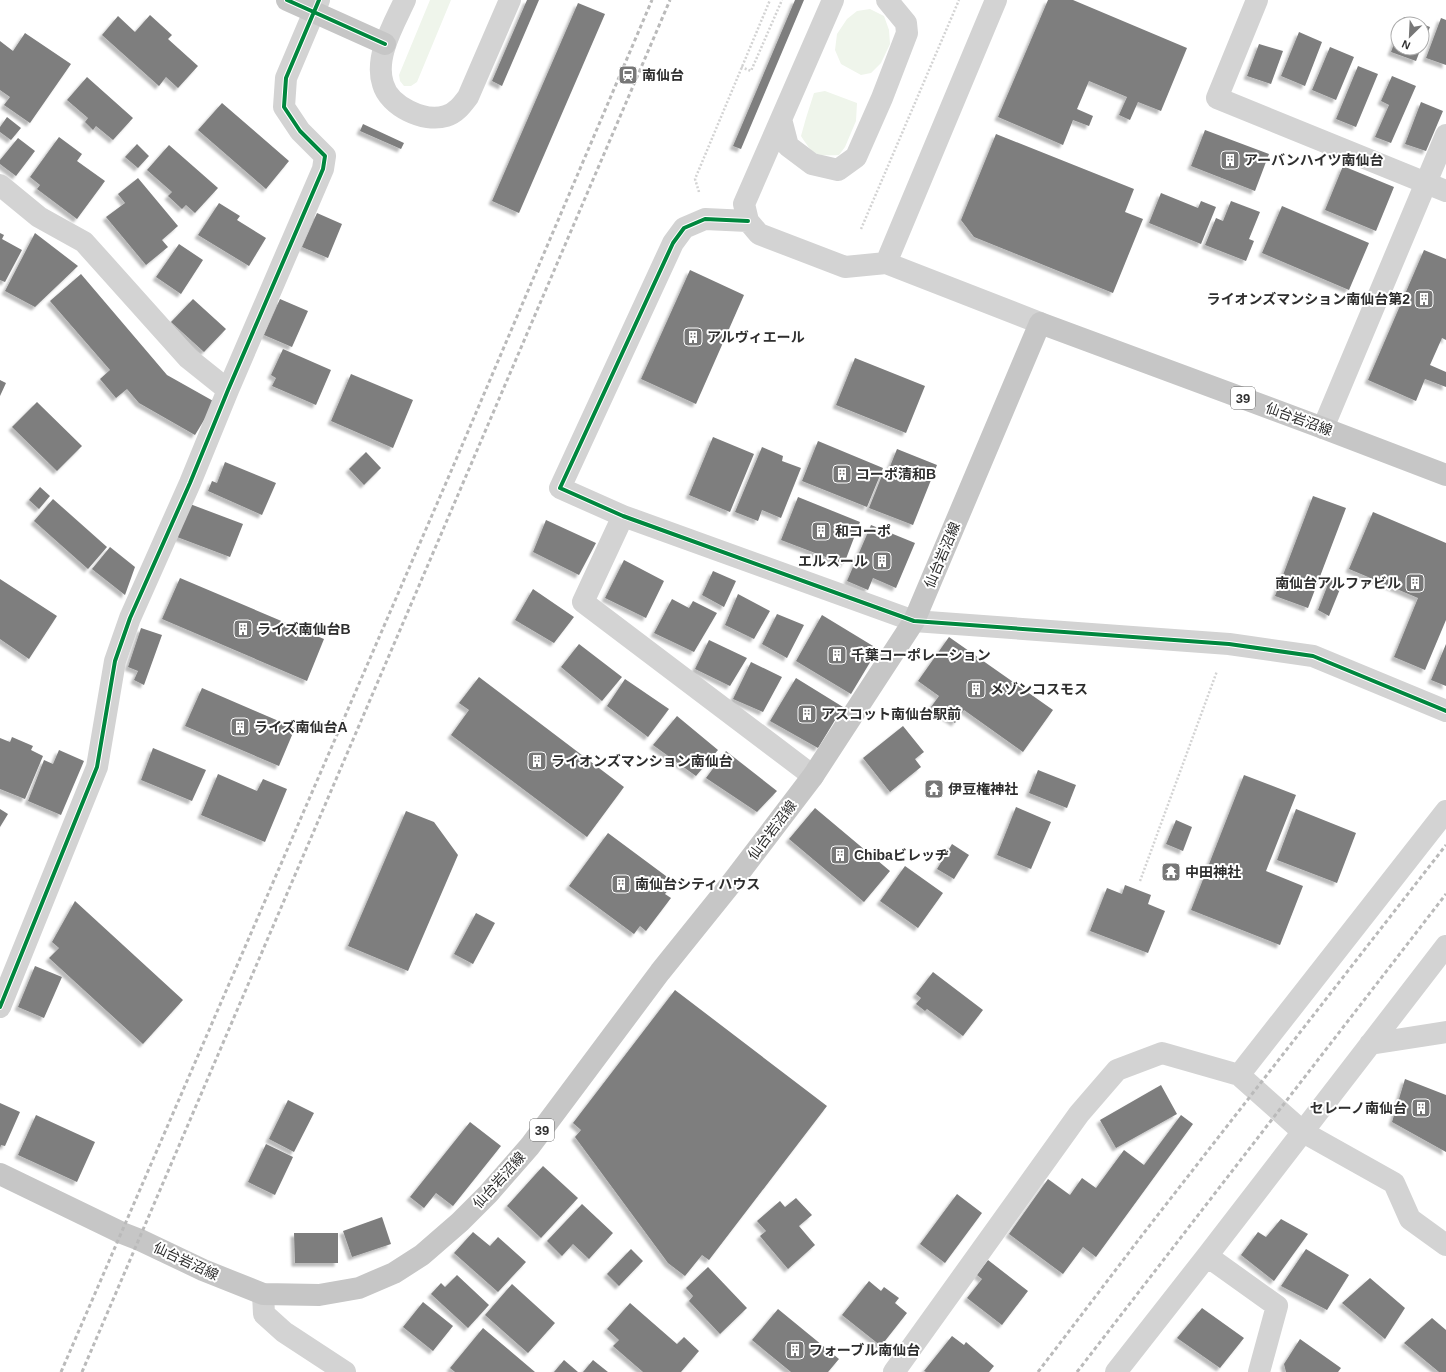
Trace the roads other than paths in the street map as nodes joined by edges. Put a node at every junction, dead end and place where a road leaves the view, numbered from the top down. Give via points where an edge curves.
1 (286, 0) edge
2 (405, 0) edge
3 (510, 0) edge
4 (887, 0) edge
5 (996, 0) edge
6 (1257, 0) edge
7 (835, 3) edge
8 (316, 6) edge
9 (385, 44) junction
10 (781, 119) junction
11 (1446, 135) edge
12 (1426, 183) junction
13 (0, 186) edge
14 (1446, 191) edge
15 (748, 221) junction
16 (886, 263) junction
17 (1040, 323) junction
18 (228, 390) junction
19 (1323, 428) junction
20 (1446, 475) edge
21 (622, 516) junction
22 (914, 622) junction
23 (1446, 711) edge
24 (813, 776) junction
25 (1446, 811) edge
26 (1446, 946) edge
27 (0, 1007) edge
28 (1446, 1032) edge
29 (1370, 1044) junction
30 (1239, 1075) junction
31 (1303, 1132) junction
32 (0, 1174) edge
33 (1446, 1245) edge
34 (1207, 1256) junction
35 (263, 1294) junction
36 (346, 1372) edge
37 (894, 1372) edge
38 (1116, 1372) edge
39 (1259, 1372) edge

1 - 8 main road
2 - 9 street
3 - 9 street via 468,97 460,108 445,116 426,117 405,109 390,97 383,84 381,63
4 - 10 street via 906,23 907,33 856,157 838,170 812,164 788,146
5 - 16 street
6 - 12 street via 1217,98
7 - 10 street
8 - 9 main road
8 - 18 street via 286,78 284,107 300,131 325,156 323,170
10 - 15 street via 744,204
11 - 12 street
12 - 14 street
12 - 19 street
13 - 18 street via 39,217 84,242 188,358
15 - 16 street via 759,234 845,268
15 - 21 street via 705,219 684,228 673,243 560,488
16 - 17 street
17 - 19 main road, 仙台岩沼線 / 39
17 - 22 main road, 仙台岩沼線 / 39
18 - 27 street via 130,618 115,661 97,767
19 - 20 main road, 仙台岩沼線 / 39
21 - 22 street
21 - 24 street via 583,602
22 - 23 street via 1229,644 1313,656
22 - 24 main road, 仙台岩沼線 / 39
24 - 35 main road, 仙台岩沼線 / 39 via 660,972 530,1146 460,1222 422,1255 394,1273 358,1288 319,1295
25 - 30 street
26 - 29 street
28 - 29 street
29 - 31 street
30 - 31 street
30 - 37 street via 1162,1053 1117,1070 1079,1114
31 - 33 street via 1394,1183 1410,1219
31 - 34 street
32 - 35 main road, 仙台岩沼線 / 39 via 122,1234
34 - 38 street
34 - 39 street via 1277,1306
35 - 36 street via 264,1314 284,1332

